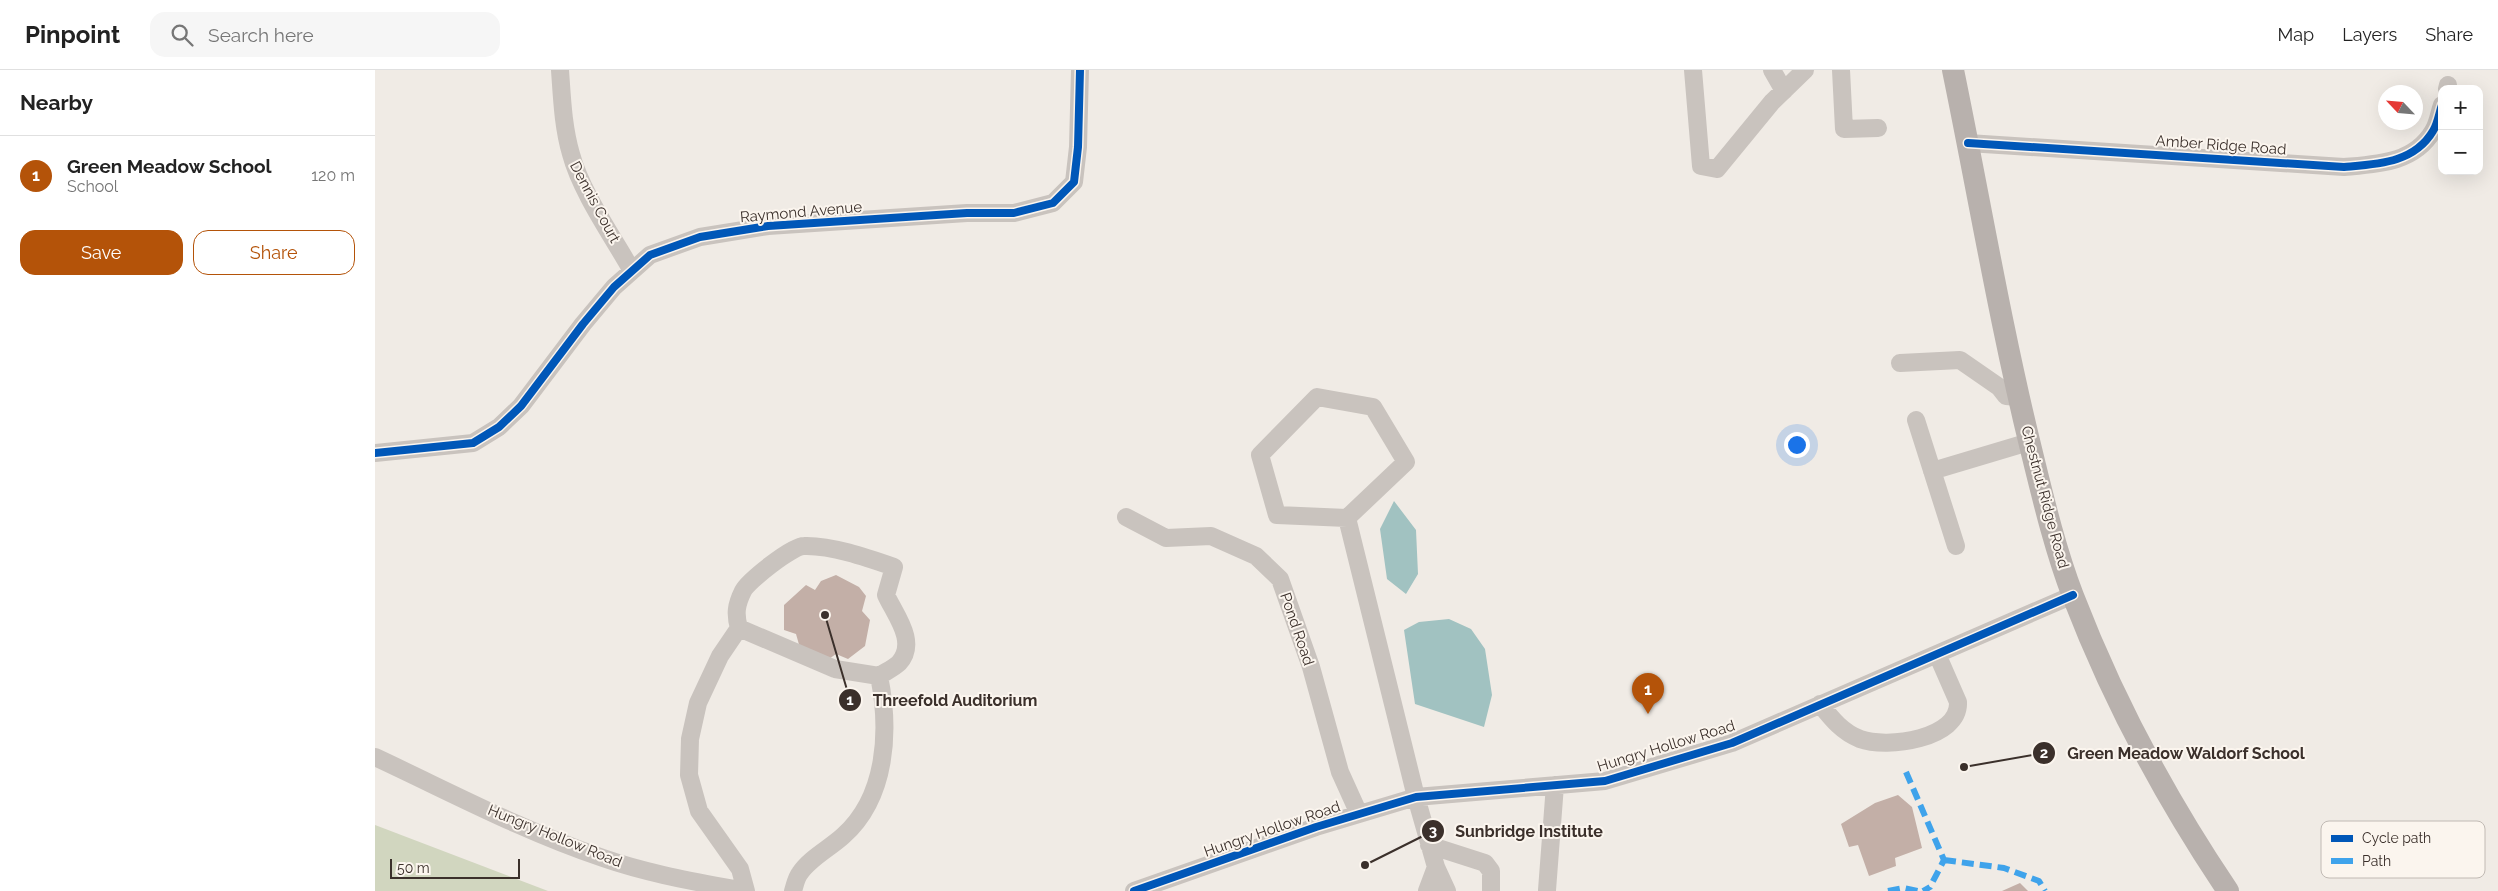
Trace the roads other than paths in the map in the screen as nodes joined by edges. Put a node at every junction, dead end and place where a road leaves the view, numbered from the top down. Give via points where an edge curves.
1 (561, 70) edge
2 (1080, 70) edge
3 (1693, 70) edge
4 (1772, 70) edge
5 (1805, 70) edge
6 (1841, 70) edge
7 (1953, 70) edge
8 (1784, 90) junction
9 (2438, 118) edge
10 (1879, 128) dead end
11 (1968, 142) junction
12 (632, 271) junction
13 (1900, 363) dead end
14 (2018, 397) junction
15 (1916, 420) dead end
16 (2029, 442) junction
17 (375, 453) edge
18 (1933, 471) junction
19 (1125, 517) dead end
20 (1347, 518) junction
21 (1956, 546) dead end
22 (2073, 595) junction
23 (739, 628) junction
24 (1937, 654) junction
25 (879, 676) junction
26 (1820, 704) junction
27 (375, 757) edge
28 (1555, 785) junction
29 (1416, 798) junction
30 (1359, 814) junction
31 (1429, 845) junction
32 (1436, 867) junction
33 (1547, 890) edge
34 (745, 891) edge
35 (793, 891) edge
36 (1134, 891) edge
37 (1427, 891) edge
38 (1447, 891) edge
39 (1491, 891) edge
40 (2228, 891) edge

1 - 12 street, Dennis Court via 564,127 571,156
2 - 12 street, Raymond Avenue via 1074,182 1053,203 1014,213 768,226 701,238 650,255
3 - 8 street via 1701,166 1717,169
4 - 8 street
5 - 8 street
6 - 10 street via 1844,129
7 - 11 main road, Chestnut Ridge Road
9 - 11 street, Amber Ridge Road via 2434,130 2415,153 2384,164 2344,167
11 - 14 main road, Chestnut Ridge Road
12 - 17 street, Raymond Avenue via 583,324 521,406 499,426 473,442
13 - 14 street via 1960,360 1999,386 2006,396
14 - 16 main road, Chestnut Ridge Road
15 - 18 street
16 - 18 street
16 - 22 main road, Chestnut Ridge Road
18 - 21 street
19 - 30 street, Pond Road via 1166,538 1211,536 1257,556 1280,579 1311,667 1340,772
20 - 20 street via 1277,514 1260,455 1317,397 1373,407 1406,462
20 - 29 street
22 - 24 street, Hungry Hollow Road
22 - 40 main road, Chestnut Ridge Road via 2137,740 2183,822
23 - 25 street via 835,669
23 - 25 street via 735,612 743,589 782,556 802,545 866,557 894,567 886,594 905,634 907,647 899,663
23 - 34 street via 720,656 698,703 690,739 689,775 699,811 740,869
24 - 26 street, Hungry Hollow Road
24 - 26 street via 1958,702 1958,710 1949,724 1932,733 1909,741 1873,743 1841,729
25 - 35 street via 885,708 882,769 864,809 845,835 800,873
26 - 28 street, Hungry Hollow Road via 1732,742 1605,781
27 - 34 street, Hungry Hollow Road via 538,832 603,858 660,874
28 - 29 street, Hungry Hollow Road
28 - 33 street
29 - 30 street, Hungry Hollow Road
29 - 31 street
30 - 36 street, Hungry Hollow Road
31 - 32 street
31 - 39 street via 1485,863 1491,871
32 - 37 street
32 - 38 street

